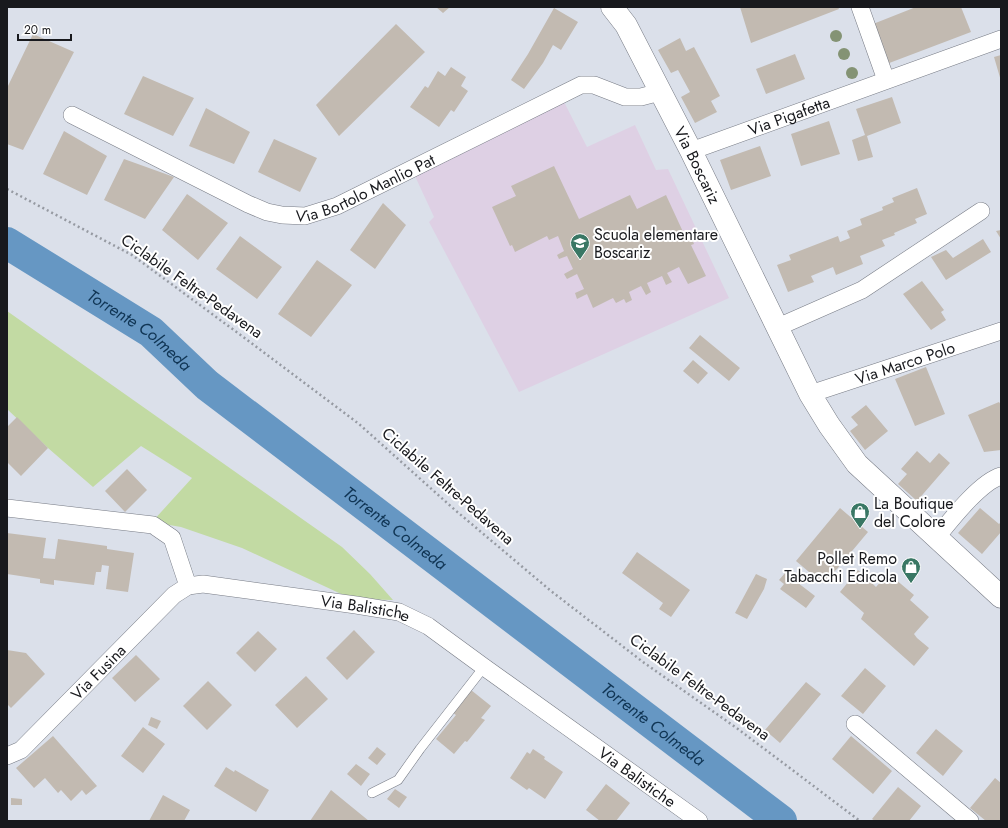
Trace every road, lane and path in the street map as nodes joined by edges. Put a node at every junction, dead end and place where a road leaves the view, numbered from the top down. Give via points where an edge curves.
1 (612, 7) edge
2 (860, 7) edge
3 (1001, 39) edge
4 (886, 80) junction
5 (660, 92) junction
6 (72, 115) dead end
7 (691, 151) junction
8 (7, 189) edge
9 (981, 211) dead end
10 (778, 327) junction
11 (1001, 331) edge
12 (810, 394) junction
13 (1001, 476) edge
14 (7, 508) edge
15 (936, 538) junction
16 (188, 586) junction
17 (1001, 597) edge
18 (484, 667) junction
19 (855, 724) dead end
20 (7, 756) edge
21 (372, 793) dead end
22 (699, 821) edge
23 (860, 821) edge
24 (970, 821) edge

1 - 5 street, Via Boscariz via 626,25
2 - 4 street
3 - 4 street, Via Pigafetta
4 - 7 street, Via Pigafetta
5 - 6 street, Via Bortolo Manlio Pat via 641,97 625,97 594,86 581,85 337,206 305,216 267,212 248,204
5 - 7 street, Via Boscariz
7 - 10 street, Via Boscariz
8 - 23 path, Ciclabile Feltre-Pedavena via 132,255 246,339 359,424 551,591
9 - 10 street via 862,290
10 - 12 street, Via Boscariz
11 - 12 street, Via Marco Polo
12 - 15 street, Via Boscariz via 857,464
13 - 15 street via 975,494
14 - 16 street via 153,525 172,538
15 - 17 street, Via Boscariz
16 - 18 street, Via Balistiche via 203,584 399,612 428,626
16 - 20 street, Via Fusina via 174,596 21,750
18 - 21 lane via 398,780
18 - 22 street, Via Balistiche
19 - 24 street

